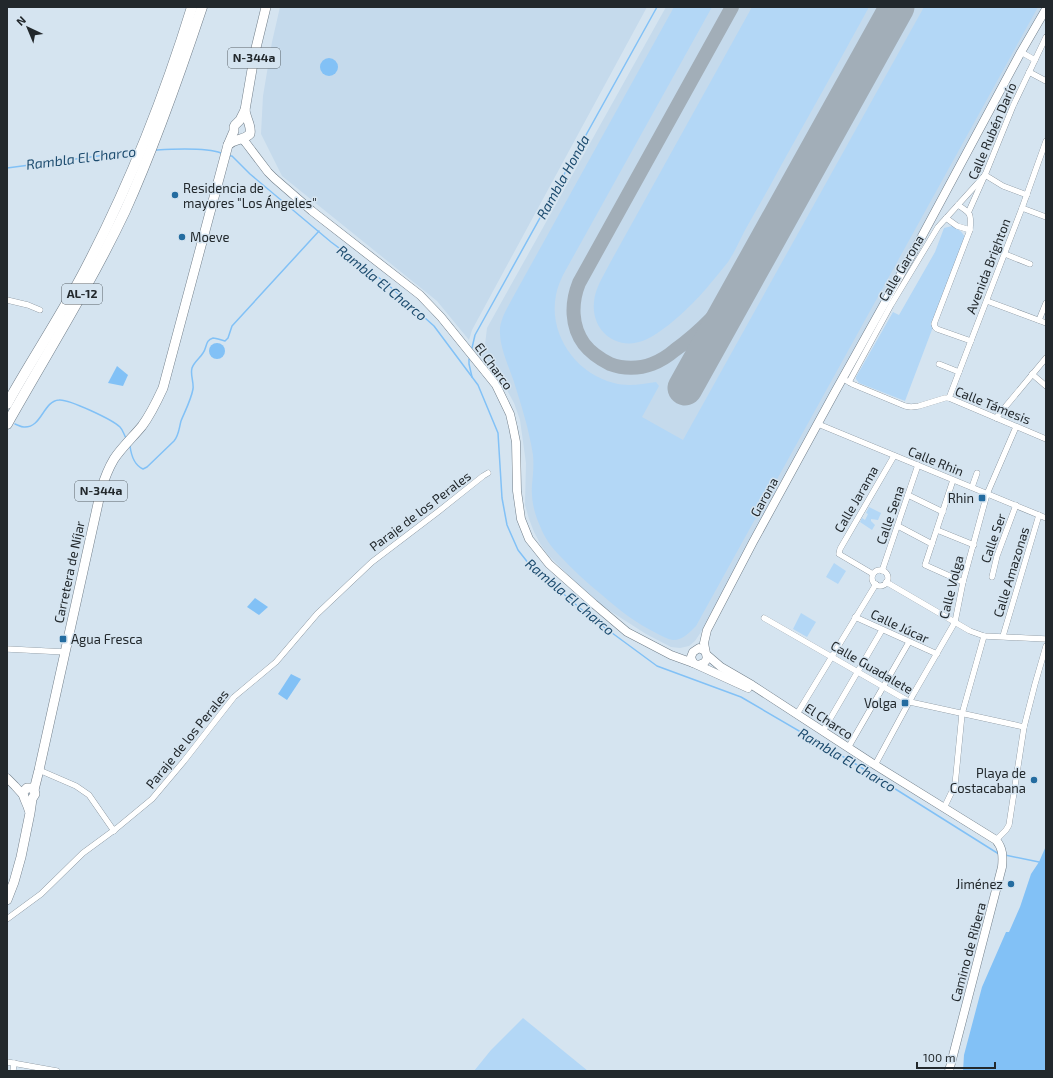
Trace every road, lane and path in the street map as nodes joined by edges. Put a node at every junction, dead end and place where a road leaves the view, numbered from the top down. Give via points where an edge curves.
1 (192, 7) edge
2 (202, 7) edge
3 (266, 7) edge
4 (1046, 9) edge
5 (1046, 37) edge
6 (1022, 52) junction
7 (1035, 60) junction
8 (1029, 72) junction
9 (1046, 81) edge
10 (244, 123) junction
11 (234, 131) junction
12 (244, 137) junction
13 (1046, 141) edge
14 (149, 142) junction
15 (228, 145) junction
16 (142, 159) junction
17 (985, 175) junction
18 (1026, 195) junction
19 (958, 205) junction
20 (1022, 208) junction
21 (969, 211) junction
22 (1046, 217) edge
23 (946, 218) junction
24 (970, 230) junction
25 (1005, 254) junction
26 (1030, 264) dead end
27 (7, 300) edge
28 (987, 301) junction
29 (1046, 303) edge
30 (40, 310) dead end
31 (1039, 320) junction
32 (1046, 323) edge
33 (971, 341) junction
34 (1046, 358) edge
35 (939, 364) dead end
36 (959, 372) junction
37 (1032, 374) junction
38 (846, 380) junction
39 (1046, 386) edge
40 (949, 398) junction
41 (7, 404) edge
42 (996, 418) junction
43 (7, 424) edge
44 (818, 424) junction
45 (1016, 426) junction
46 (1046, 439) edge
47 (894, 456) junction
48 (918, 466) junction
49 (977, 473) dead end
50 (488, 474) dead end
51 (953, 480) junction
52 (972, 487) junction
53 (987, 494) junction
54 (908, 495) junction
55 (1016, 505) junction
56 (943, 512) junction
57 (1040, 515) junction
58 (1046, 518) edge
59 (898, 526) junction
60 (937, 530) junction
61 (932, 544) junction
62 (974, 545) junction
63 (882, 571) junction
64 (873, 574) junction
65 (992, 577) dead end
66 (886, 582) junction
67 (963, 582) junction
68 (876, 584) junction
69 (855, 617) junction
70 (764, 618) dead end
71 (955, 622) junction
72 (707, 630) junction
73 (882, 630) junction
74 (984, 636) junction
75 (1003, 636) junction
76 (1046, 639) edge
77 (909, 642) junction
78 (1046, 646) edge
79 (7, 649) edge
80 (65, 652) junction
81 (692, 652) junction
82 (706, 653) junction
83 (937, 654) junction
84 (676, 656) junction
85 (831, 657) junction
86 (696, 664) junction
87 (858, 672) junction
88 (883, 687) junction
89 (771, 697) junction
90 (910, 702) junction
91 (797, 714) junction
92 (962, 714) junction
93 (1024, 727) junction
94 (823, 731) junction
95 (848, 748) junction
96 (875, 765) junction
97 (40, 770) junction
98 (7, 778) edge
99 (28, 794) junction
100 (944, 808) junction
101 (114, 831) junction
102 (996, 840) junction
103 (7, 900) edge
104 (7, 919) edge
105 (7, 1062) edge
106 (14, 1063) junction
107 (49, 1070) edge
108 (13, 1071) edge
109 (57, 1071) edge
110 (949, 1071) edge

1 - 14 highway, AL-12
2 - 14 highway, AL-12 via 171,98
3 - 10 main road, Carretera de Níjar / N-344a via 255,52
4 - 6 main road, Garona
5 - 7 street, Calle Rubén Darío
6 - 7 street
6 - 38 main road, Garona
7 - 8 street, Calle Rubén Darío
8 - 9 street
8 - 17 street, Calle Rubén Darío
10 - 11 main road, Carretera de Níjar / N-344a via 235,125
10 - 12 main road via 251,130
11 - 12 main road via 236,136
11 - 15 main road, Carretera de Níjar / N-344a
12 - 15 main road
12 - 84 main road, El Charco via 268,172 281,185 420,295 496,385 510,414 516,442 517,492 522,519 530,539 544,559 623,629
13 - 18 street, Avenida Brighton
14 - 16 highway, AL-12
15 - 80 main road, Carretera de Níjar / N-344a via 163,388 146,420 112,463 101,490
16 - 41 highway, AL-12 via 84,272
16 - 43 highway, AL-12 via 124,212 95,270
17 - 18 street
17 - 19 street, Calle Garona
17 - 21 street, Calle Rubén Darío
18 - 20 street, Avenida Brighton
19 - 21 street
19 - 23 street, Calle Garona
20 - 22 street
20 - 25 street, Avenida Brighton
21 - 24 street, Calle Rubén Darío
23 - 24 street via 957,226
23 - 38 street, Calle Garona via 938,227
24 - 33 street, Calle Rubén Darío via 934,324 937,329
25 - 26 street
25 - 28 street, Avenida Brighton
27 - 30 street
28 - 31 street
28 - 33 street, Avenida Brighton
29 - 31 street
31 - 32 street
33 - 36 street, Avenida Brighton
34 - 37 street
35 - 36 street
36 - 40 street, Avenida Brighton
37 - 39 street
37 - 42 street
38 - 40 street, Calle Támesis via 905,406 912,407
38 - 44 main road, Garona via 835,392
40 - 42 street, Calle Támesis
42 - 45 street, Calle Támesis
44 - 47 street, Calle Rhin
44 - 72 main road, Garona
45 - 46 street, Calle Támesis
45 - 53 street, Calle Volga
47 - 48 street, Calle Rhin
47 - 64 street, Calle Jarama via 839,554
48 - 51 street, Calle Rhin
48 - 54 street, Calle Sena
49 - 52 street
50 - 101 street, Paraje de los Perales via 372,562 317,614 276,662 234,697 158,792
51 - 52 street, Calle Rhin
51 - 56 street
52 - 53 street, Calle Rhin
53 - 55 street, Calle Rhin
53 - 62 street, Calle Volga
54 - 56 street
54 - 59 street, Calle Sena
55 - 57 street, Calle Rhin
55 - 65 street, Calle Ser via 996,556
56 - 60 street
57 - 58 street, Calle Rhin
57 - 75 street, Calle Amazonas
59 - 61 street
59 - 63 street, Calle Sena
60 - 61 street
60 - 62 street
61 - 67 street via 925,565
62 - 67 street, Calle Volga
63 - 64 street via 877,570
63 - 66 street via 887,575
64 - 68 street via 872,578
66 - 68 street
66 - 71 street
67 - 71 street, Calle Volga
68 - 69 street
69 - 73 street, Calle Júcar
69 - 85 street
70 - 85 street, Calle Guadalete
71 - 74 street
71 - 83 street, Calle Volga
72 - 81 main road, Garona
72 - 82 main road via 704,643
73 - 77 street, Calle Júcar
73 - 87 street
74 - 75 street
74 - 92 street
75 - 76 street
77 - 83 street, Calle Júcar
77 - 88 street
78 - 93 street
79 - 80 street
80 - 97 main road, Carretera de Níjar / N-344a
81 - 82 main road via 699,648
81 - 84 main road
81 - 86 main road via 691,659
82 - 86 main road via 707,659 704,663
82 - 89 main road, El Charco via 721,667
83 - 90 street, Calle Volga
84 - 86 main road, El Charco
85 - 87 street, Calle Guadalete
85 - 91 street
86 - 89 main road, El Charco
87 - 88 street, Calle Guadalete
87 - 94 street
88 - 90 street, Calle Guadalete
88 - 95 street
89 - 91 main road, El Charco
90 - 92 street, Calle Guadalete
90 - 96 street, Calle Volga
91 - 94 main road, El Charco
92 - 93 street, Calle Guadalete
92 - 100 street via 955,785
93 - 102 street via 1009,825
94 - 95 main road, El Charco
95 - 96 main road, El Charco
96 - 100 main road, El Charco
97 - 99 main road, Carretera de Níjar / N-344a
97 - 101 street via 76,786 89,795
98 - 99 main road
99 - 103 main road, Carretera de Níjar via 30,813 21,857
100 - 102 main road, El Charco
101 - 104 street, Paraje de los Perales via 83,854 41,894
102 - 110 main road, Camino de Ribera via 1002,850 1002,867
105 - 106 street
106 - 107 street
106 - 108 street
107 - 109 street

